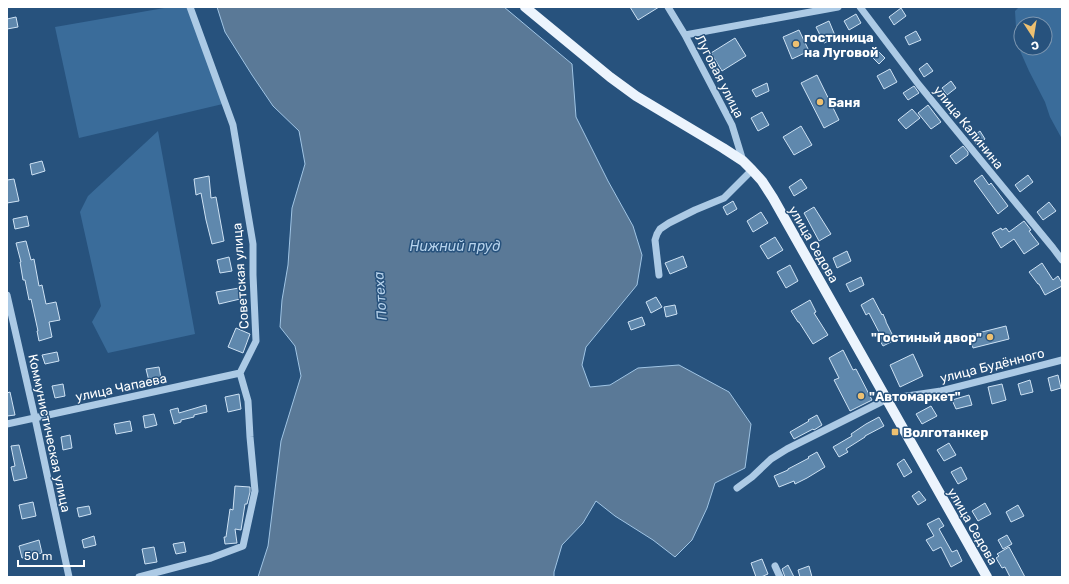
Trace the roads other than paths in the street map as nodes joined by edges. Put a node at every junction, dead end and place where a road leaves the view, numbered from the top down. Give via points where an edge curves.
1 (190, 7) edge
2 (525, 7) edge
3 (668, 7) edge
4 (838, 7) edge
5 (860, 7) edge
6 (685, 35) junction
7 (742, 161) junction
8 (752, 170) junction
9 (1062, 260) edge
10 (659, 274) dead end
11 (7, 295) edge
12 (1062, 360) edge
13 (240, 374) junction
14 (887, 399) junction
15 (35, 418) junction
16 (7, 424) edge
17 (737, 488) dead end
18 (775, 566) dead end
19 (69, 577) edge
20 (138, 577) edge
21 (780, 577) edge
22 (988, 577) edge

1 - 13 street, Советская улица via 233,125 253,244 256,341
2 - 7 main road, улица Седова via 636,96
3 - 6 street
4 - 6 street, Луговая улица
5 - 9 street, улица Калинина via 919,85
6 - 7 street, Луговая улица via 732,125
7 - 8 main road, улица Седова
8 - 10 street via 724,198 660,229 655,240
8 - 14 main road, улица Седова via 773,198
11 - 15 street, Коммунистическая улица
12 - 14 street, улица Будённого via 941,391
13 - 15 street, улица Чапаева
13 - 20 street via 248,401 255,491 243,546 211,558
14 - 17 street, улица Будённого via 787,449
14 - 22 main road, улица Седова
15 - 16 street, улица Чапаева
15 - 19 street, Коммунистическая улица
18 - 21 street

